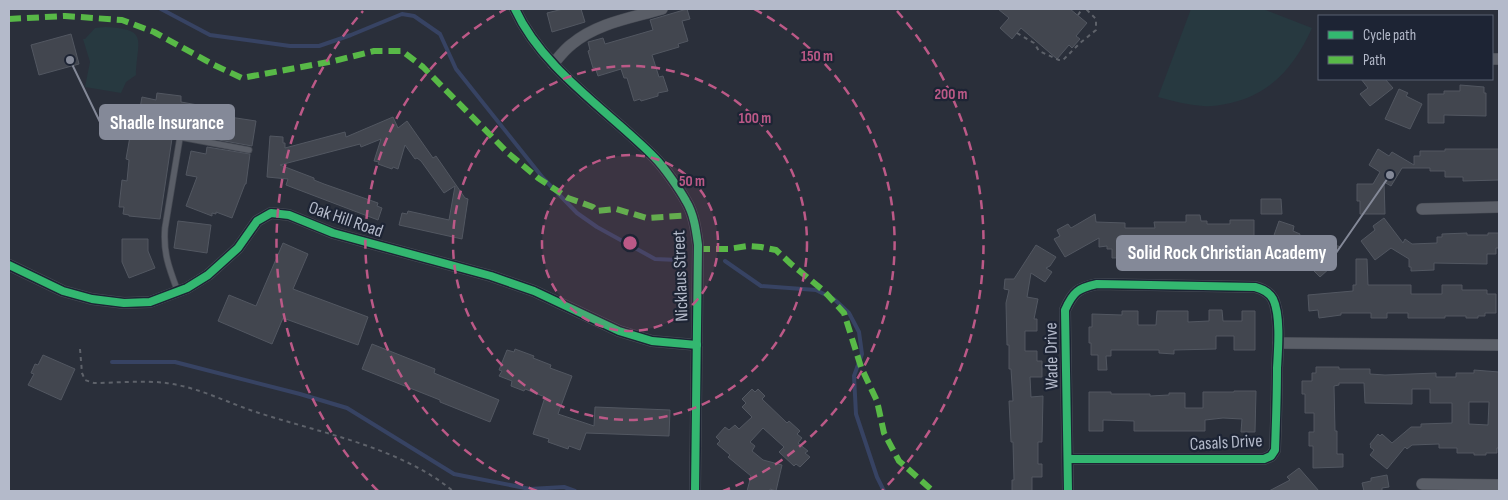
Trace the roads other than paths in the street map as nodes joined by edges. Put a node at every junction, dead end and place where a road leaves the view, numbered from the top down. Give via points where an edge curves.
1 (515, 9) edge
2 (662, 9) edge
3 (553, 64) junction
4 (249, 150) dead end
5 (1499, 207) edge
6 (1422, 209) dead end
7 (9, 265) edge
8 (178, 292) junction
9 (1278, 343) junction
10 (697, 345) junction
11 (1499, 345) edge
12 (1068, 459) junction
13 (1422, 484) dead end
14 (1499, 485) edge
15 (695, 491) edge
16 (1068, 491) edge

1 - 3 street, Nicklaus Street via 536,44
2 - 3 street via 584,34
3 - 10 street, Nicklaus Street via 656,159 687,202 698,245
4 - 8 lane via 180,137 164,241
5 - 6 street
7 - 8 street, Oak Hill Road via 63,292 92,299 150,302
8 - 10 street, Oak Hill Road via 219,266 238,248 257,221 271,213 289,215 333,233 491,276 534,291 613,328 652,341
9 - 11 street
9 - 12 street, Casals Drive via 1275,450 1271,456 1264,459
9 - 12 street, Wade Drive via 1274,301 1269,293 1255,286 1087,286 1071,297 1065,310
10 - 15 street, Nicklaus Street
12 - 16 street, Wade Drive
13 - 14 street

